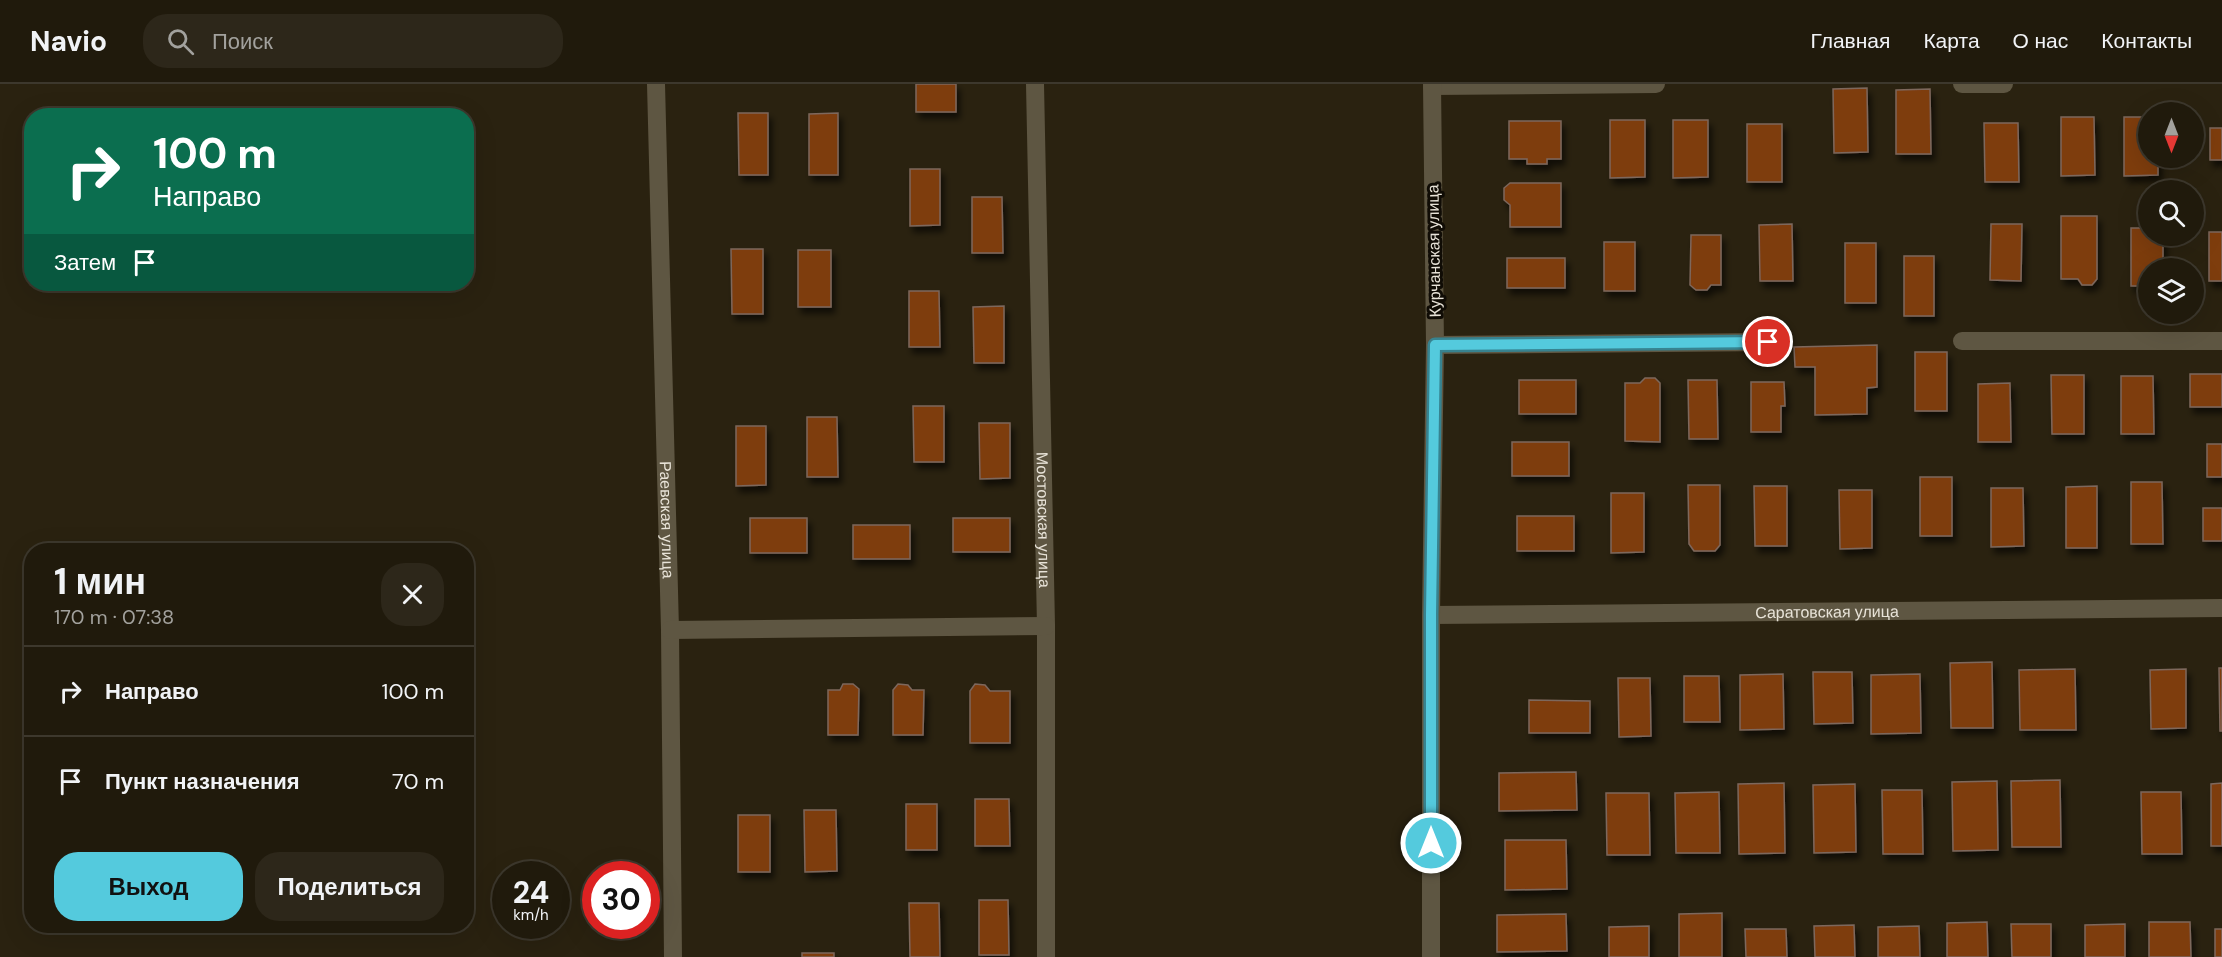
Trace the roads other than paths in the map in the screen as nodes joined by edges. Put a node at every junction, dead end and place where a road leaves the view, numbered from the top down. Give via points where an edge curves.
1 (656, 84) edge
2 (1035, 84) edge
3 (1656, 84) edge
4 (1962, 84) edge
5 (2004, 84) edge
6 (1432, 85) edge
7 (1962, 340) dead end
8 (2222, 341) edge
9 (1768, 342) dead end
10 (1435, 345) junction
11 (2222, 608) edge
12 (1431, 615) junction
13 (1046, 626) junction
14 (670, 630) junction
15 (673, 957) edge
16 (1046, 957) edge
17 (1431, 957) edge

1 - 14 street, Раевская улица
2 - 13 street, Мостовская улица
3 - 6 street
4 - 5 street
6 - 10 street, Курчанская улица
7 - 8 street
9 - 10 street
10 - 12 street, Курчанская улица
11 - 12 street, Саратовская улица
12 - 17 street, Курчанская улица
13 - 14 street
13 - 16 street, Мостовская улица
14 - 15 street, Раевская улица

